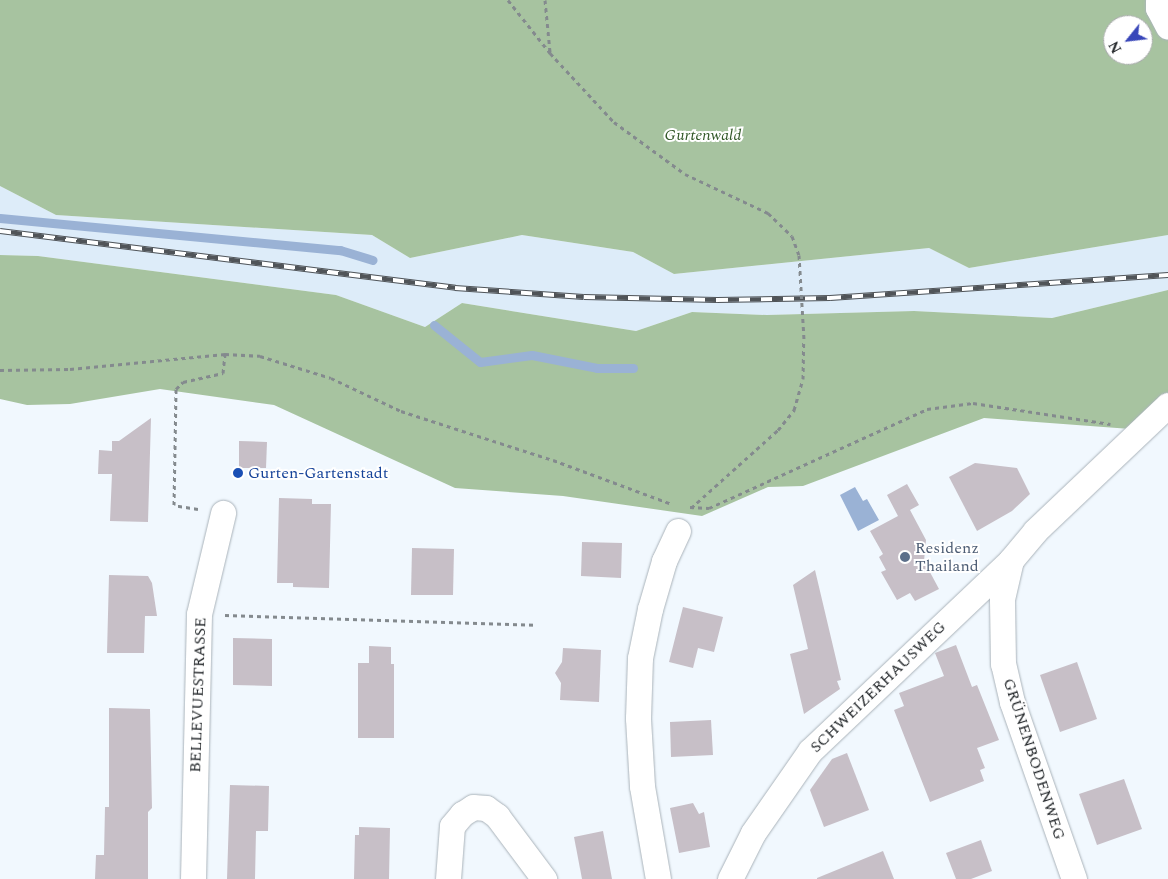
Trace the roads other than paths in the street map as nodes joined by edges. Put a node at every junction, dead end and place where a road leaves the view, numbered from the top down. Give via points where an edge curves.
1 (1158, 0) edge
2 (1168, 27) edge
3 (1168, 405) edge
4 (223, 513) road end
5 (678, 518) road end
6 (1011, 560) junction
7 (193, 879) edge
8 (448, 879) edge
9 (544, 879) edge
10 (658, 879) edge
11 (730, 879) edge
12 (1074, 879) edge

1 - 2 street via 1158,8
3 - 6 street, GRÜNENBODENWEG via 1035,531
4 - 7 street, BELLEVUESTRASSE via 199,614
5 - 10 street via 652,599 640,658 638,718 642,786
6 - 11 street, SCHWEIZERHAUSWEG via 810,750 753,834
6 - 12 street, GRÜNENBODENWEG via 1002,599 1003,664 1012,702
8 - 9 street via 452,826 473,807 486,808 498,816

